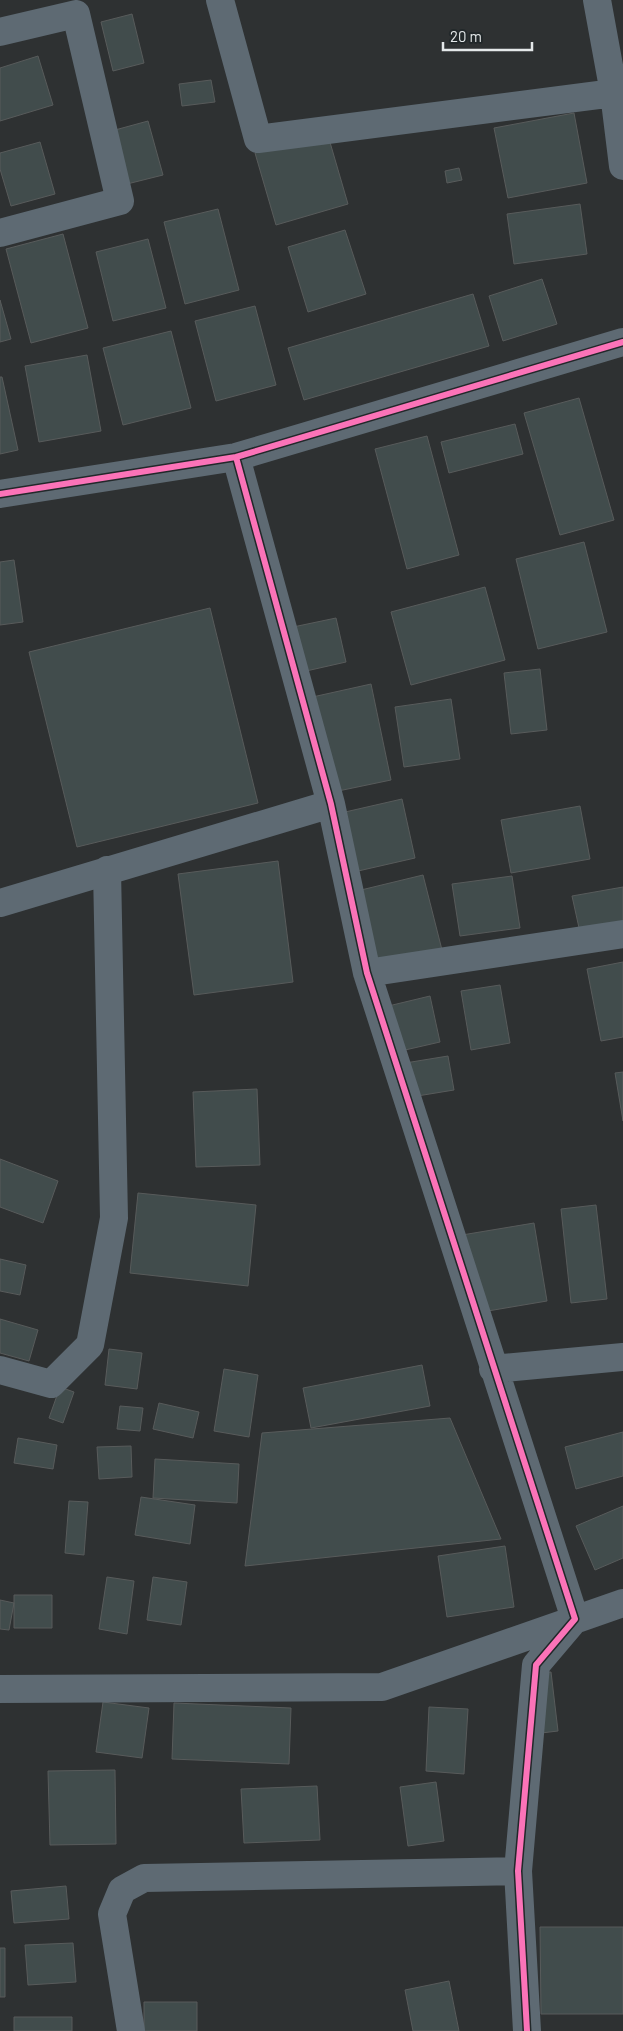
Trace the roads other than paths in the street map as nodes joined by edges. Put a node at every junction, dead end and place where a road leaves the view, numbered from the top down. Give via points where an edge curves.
1 (220, 0) edge
2 (598, 0) edge
3 (0, 32) edge
4 (614, 93) junction
5 (623, 166) edge
6 (0, 233) edge
7 (623, 342) edge
8 (236, 458) junction
9 (0, 494) edge
10 (331, 804) junction
11 (107, 870) junction
12 (0, 904) edge
13 (623, 934) edge
14 (368, 973) junction
15 (623, 1357) edge
16 (493, 1369) junction
17 (0, 1370) edge
18 (623, 1604) edge
19 (575, 1619) junction
20 (0, 1689) edge
21 (518, 1872) junction
22 (131, 2031) edge
23 (527, 2031) edge

1 - 4 street via 258,140
2 - 4 street
3 - 6 street via 76,14 120,201
4 - 5 street
7 - 8 street
8 - 9 street
8 - 10 street
10 - 11 street
10 - 14 street
11 - 12 street
11 - 17 street via 114,1218 90,1344 51,1384
13 - 14 street
14 - 16 street
15 - 16 street
16 - 19 street
18 - 19 street
19 - 20 street via 382,1687
19 - 21 street via 536,1665
21 - 22 street via 144,1878 122,1890 112,1914
21 - 23 street

